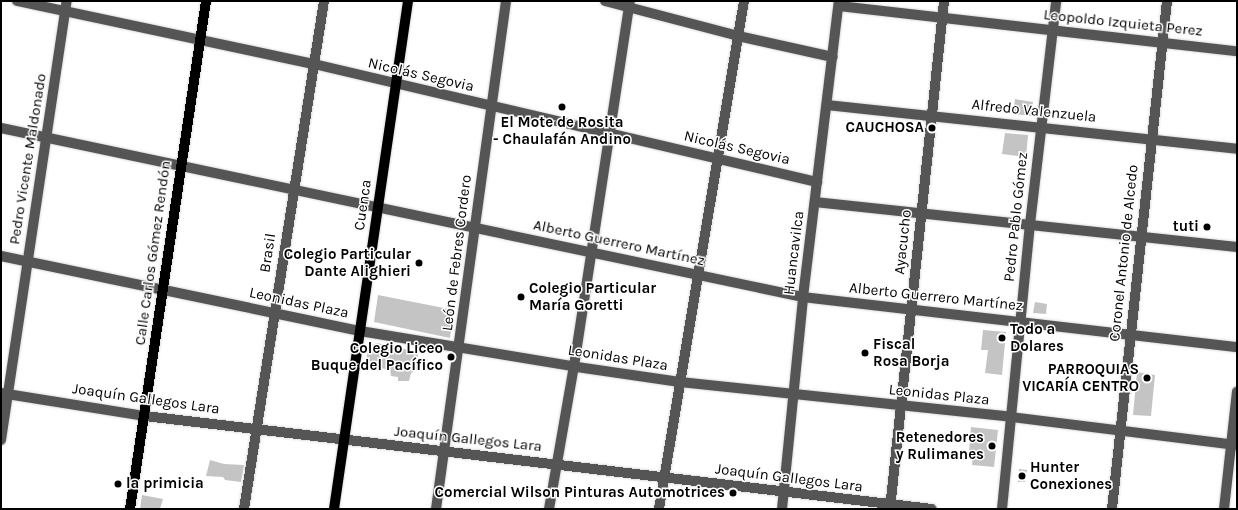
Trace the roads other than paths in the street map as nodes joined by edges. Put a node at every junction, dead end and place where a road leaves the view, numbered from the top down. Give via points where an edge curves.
1 (17, 1) edge
2 (206, 1) edge
3 (324, 1) edge
4 (408, 1) edge
5 (506, 1) edge
6 (605, 1) edge
7 (744, 1) edge
8 (944, 1) edge
9 (1056, 1) edge
10 (1167, 1) edge
11 (629, 4) edge
12 (839, 4) edge
13 (66, 6) edge
14 (942, 17) junction
15 (1053, 30) junction
16 (738, 36) junction
17 (200, 41) junction
18 (1162, 42) junction
19 (1237, 51) edge
20 (833, 57) junction
21 (314, 64) junction
22 (396, 85) junction
23 (827, 105) junction
24 (490, 106) junction
25 (931, 115) junction
26 (1, 128) edge
27 (1040, 128) junction
28 (610, 133) junction
29 (47, 136) junction
30 (1151, 139) junction
31 (1237, 150) edge
32 (717, 159) junction
33 (182, 165) junction
34 (817, 182) junction
35 (293, 189) junction
36 (815, 202) junction
37 (378, 207) junction
38 (921, 213) junction
39 (1030, 224) junction
40 (475, 228) junction
41 (1141, 238) junction
42 (1237, 248) edge
43 (591, 252) junction
44 (1, 256) edge
45 (28, 262) junction
46 (698, 276) junction
47 (163, 290) junction
48 (803, 297) junction
49 (911, 310) junction
50 (274, 314) junction
51 (1020, 322) junction
52 (360, 331) junction
53 (1131, 334) junction
54 (460, 347) junction
55 (1237, 347) edge
56 (574, 366) junction
57 (680, 382) junction
58 (1237, 392) edge
59 (4, 394) edge
60 (793, 395) junction
61 (901, 406) junction
62 (145, 416) junction
63 (1011, 417) junction
64 (257, 429) junction
65 (1120, 431) junction
66 (1, 440) edge
67 (344, 440) junction
68 (1234, 444) edge
69 (444, 453) junction
70 (555, 464) junction
71 (664, 478) junction
72 (784, 492) junction
73 (890, 507) edge
74 (130, 509) edge
75 (244, 509) edge
76 (334, 509) edge
77 (436, 509) edge
78 (549, 509) edge
79 (659, 509) edge
80 (782, 509) edge
81 (932, 509) edge
82 (1002, 509) edge
83 (1112, 509) edge
84 (1224, 509) edge

1 - 13 street, Nicolás Segovia
2 - 17 main road, Calle Carlos Gómez Rendón
3 - 21 street, Brasil
4 - 22 main road, Cuenca
5 - 24 street, León de Febres Cordero
6 - 11 street
7 - 16 street
8 - 14 street, Ayacucho
9 - 15 street, Pedro Pablo Gómez
10 - 18 street, Coronel Antonio de Alcedo
11 - 16 street
11 - 28 street
12 - 14 street, Leopoldo Izquieta Perez
12 - 20 street, Huancavilca
13 - 17 street, Nicolás Segovia
13 - 29 street, Pedro Vicente Maldonado
14 - 15 street, Leopoldo Izquieta Perez
14 - 25 street, Ayacucho
15 - 18 street, Leopoldo Izquieta Perez
15 - 27 street, Pedro Pablo Gómez
16 - 20 street
16 - 32 street
17 - 21 street, Nicolás Segovia
17 - 33 main road, Calle Carlos Gómez Rendón
18 - 19 street, Leopoldo Izquieta Perez
18 - 30 street, Coronel Antonio de Alcedo
20 - 23 street, Huancavilca
21 - 22 street, Nicolás Segovia
21 - 35 street, Brasil
22 - 24 street, Nicolás Segovia
22 - 37 main road, Cuenca
23 - 25 street, Alfredo Valenzuela
23 - 34 street, Huancavilca
24 - 28 street, Nicolás Segovia
24 - 40 street, León de Febres Cordero
25 - 27 street, Alfredo Valenzuela
25 - 38 street, Ayacucho
26 - 29 street, Alberto Guerrero Martínez
27 - 30 street, Alfredo Valenzuela
27 - 39 street, Pedro Pablo Gómez
28 - 32 street, Nicolás Segovia
28 - 43 street
29 - 33 street, Alberto Guerrero Martínez
29 - 45 street, Pedro Vicente Maldonado
30 - 31 street, Alfredo Valenzuela
30 - 41 street, Coronel Antonio de Alcedo
32 - 34 street, Nicolás Segovia
32 - 46 street
33 - 35 street, Alberto Guerrero Martínez
33 - 47 main road, Calle Carlos Gómez Rendón
34 - 36 street, Huancavilca
35 - 37 street, Alberto Guerrero Martínez
35 - 50 street, Brasil
36 - 38 street
36 - 48 street, Huancavilca
37 - 40 street, Alberto Guerrero Martínez
37 - 52 main road, Cuenca
38 - 39 street
38 - 49 street, Ayacucho
39 - 41 street
39 - 51 street, Pedro Pablo Gómez
40 - 43 street, Alberto Guerrero Martínez
40 - 54 street, León de Febres Cordero
41 - 42 street
41 - 53 street, Coronel Antonio de Alcedo
43 - 46 street, Alberto Guerrero Martínez
43 - 56 street
44 - 45 street, Leonidas Plaza
45 - 47 street, Leonidas Plaza
45 - 59 street, Pedro Vicente Maldonado
46 - 48 street, Alberto Guerrero Martínez
46 - 57 street
47 - 50 street, Leonidas Plaza
47 - 62 main road, Calle Carlos Gómez Rendón
48 - 49 street, Alberto Guerrero Martínez
48 - 60 street, Huancavilca
49 - 51 street, Alberto Guerrero Martínez
49 - 61 street, Ayacucho
50 - 52 street, Leonidas Plaza
50 - 64 street, Brasil
51 - 53 street, Alberto Guerrero Martínez
51 - 63 street, Pedro Pablo Gómez
52 - 54 street, Leonidas Plaza
52 - 67 main road, Cuenca
53 - 55 street, Alberto Guerrero Martínez
53 - 65 street, Coronel Antonio de Alcedo
54 - 56 street, Leonidas Plaza
54 - 69 street, León de Febres Cordero
56 - 57 street, Leonidas Plaza
56 - 70 street
57 - 60 street, Leonidas Plaza
57 - 71 street
58 - 68 street
59 - 62 street, Joaquín Gallegos Lara
59 - 66 street, Pedro Vicente Maldonado
60 - 61 street, Leonidas Plaza
60 - 72 street, Huancavilca
61 - 63 street, Leonidas Plaza
61 - 73 street, Ayacucho
62 - 64 street, Joaquín Gallegos Lara
62 - 74 main road, Calle Carlos Gómez Rendón
63 - 65 street, Leonidas Plaza
63 - 82 street, Pedro Pablo Gómez
64 - 67 street, Joaquín Gallegos Lara
64 - 75 street, Brasil
65 - 68 street, Leonidas Plaza
65 - 83 street, Coronel Antonio de Alcedo
67 - 69 street, Joaquín Gallegos Lara
67 - 76 main road, Cuenca
68 - 84 street
69 - 70 street, Joaquín Gallegos Lara
69 - 77 street, León de Febres Cordero
70 - 71 street, Joaquín Gallegos Lara
70 - 78 street
71 - 72 street, Joaquín Gallegos Lara
71 - 79 street
72 - 73 street, Joaquín Gallegos Lara
72 - 80 street, Huancavilca
73 - 81 street, Joaquín Gallegos Lara

